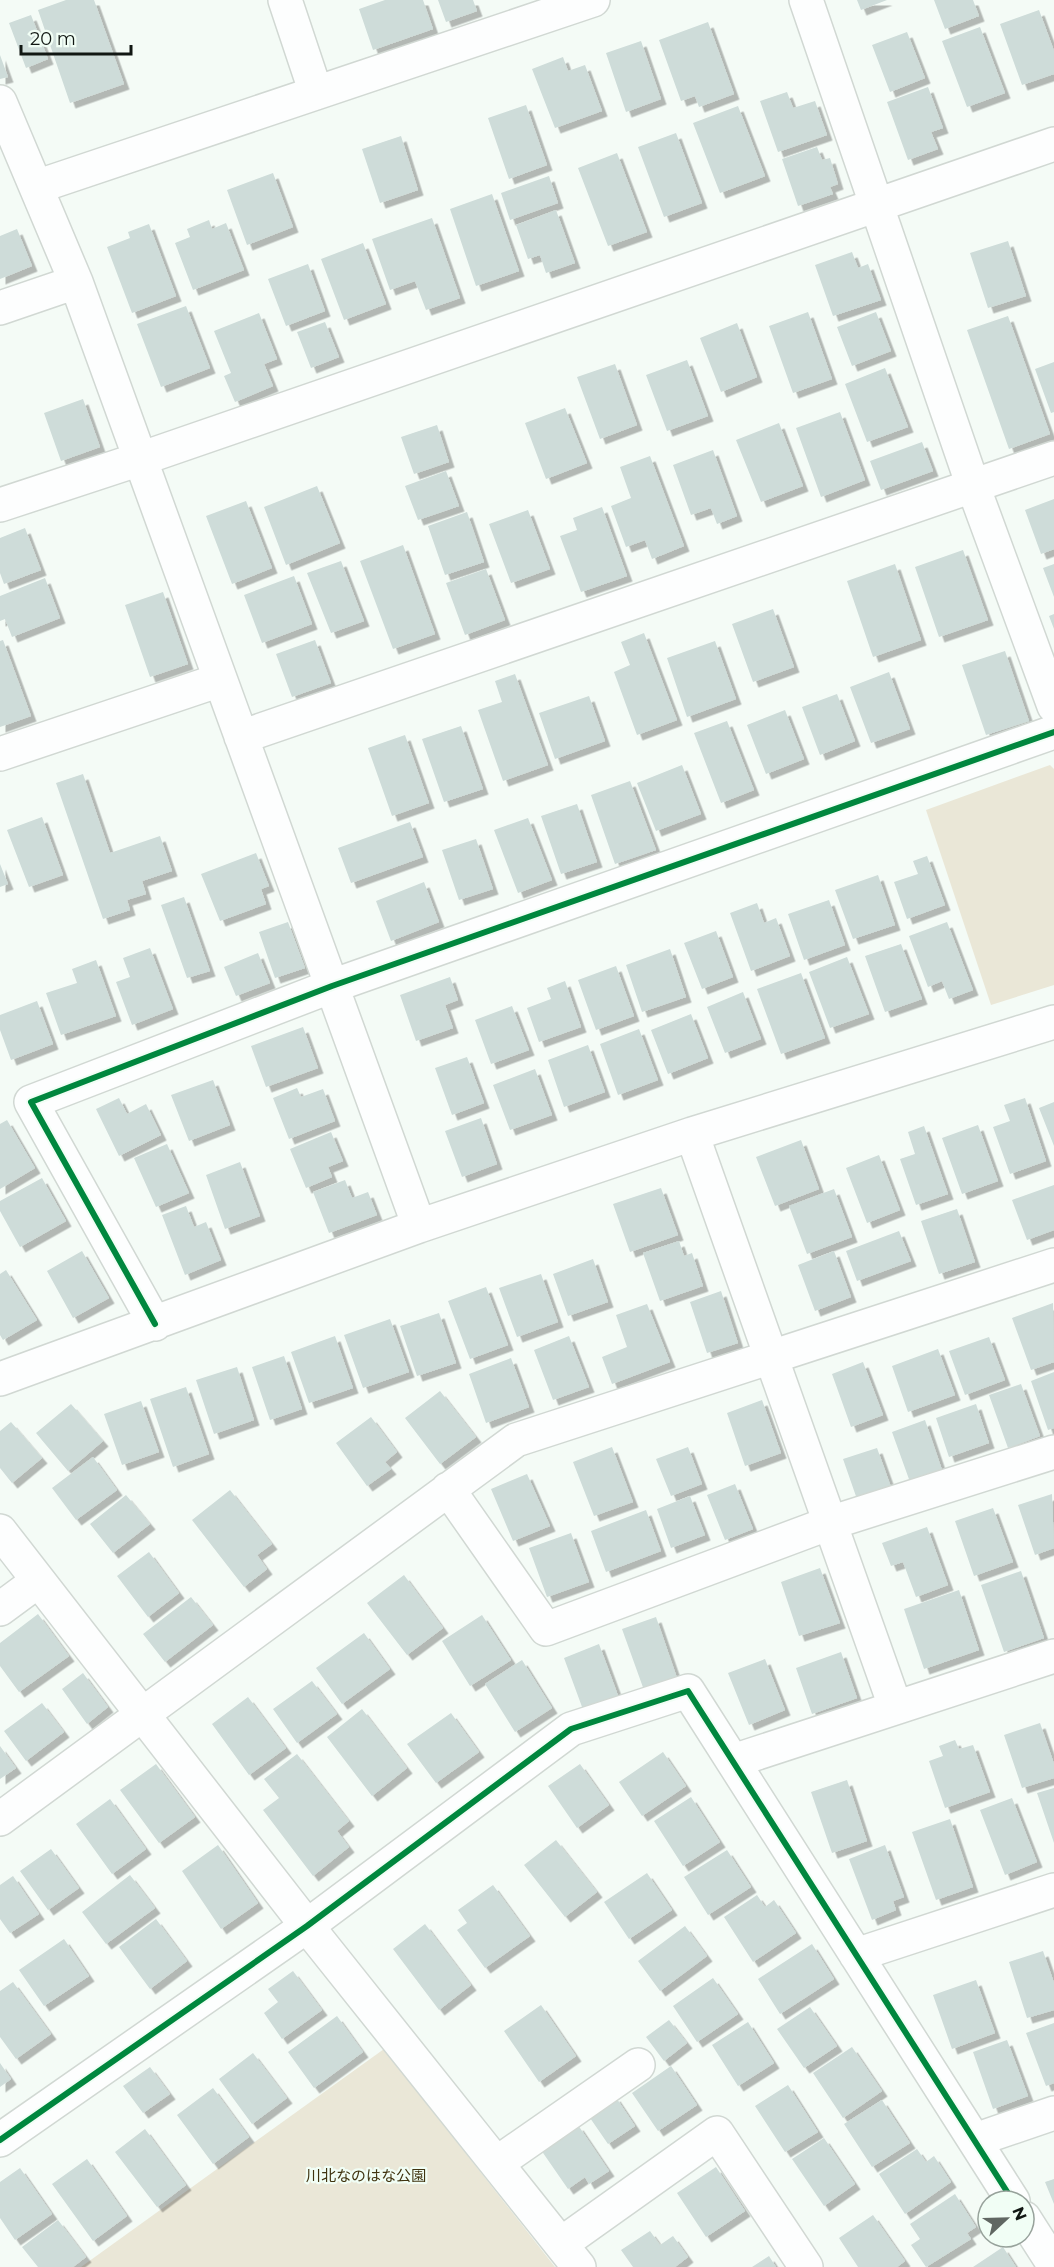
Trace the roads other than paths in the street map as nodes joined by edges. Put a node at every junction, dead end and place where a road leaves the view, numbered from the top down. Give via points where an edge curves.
1 (285, 0) edge
2 (593, 0) edge
3 (806, 0) edge
4 (316, 93) junction
5 (0, 102) edge
6 (1054, 144) edge
7 (36, 187) junction
8 (878, 205) junction
9 (76, 282) junction
10 (0, 309) edge
11 (1054, 458) edge
12 (140, 459) junction
13 (973, 486) junction
14 (0, 505) edge
15 (220, 680) junction
16 (1054, 706) edge
17 (1054, 732) edge
18 (242, 737) junction
19 (0, 754) edge
20 (332, 986) junction
21 (1054, 1022) edge
22 (692, 1134) junction
23 (420, 1226) junction
24 (1054, 1265) edge
25 (155, 1324) junction
26 (771, 1356) junction
27 (0, 1379) edge
28 (1054, 1452) edge
29 (448, 1489) junction
30 (830, 1523) junction
31 (0, 1531) edge
32 (38, 1581) junction
33 (0, 1609) edge
34 (1054, 1656) edge
35 (895, 1706) junction
36 (144, 1716) junction
37 (733, 1761) junction
38 (0, 1819) edge
39 (1054, 1890) edge
40 (307, 1926) junction
41 (856, 1955) junction
42 (638, 2065) dead end
43 (1054, 2113) edge
44 (0, 2140) edge
45 (975, 2140) junction
46 (497, 2163) junction
47 (1006, 2189) edge
48 (1036, 2237) edge
49 (570, 2255) edge
50 (1054, 2265) edge
51 (806, 2267) edge

1 - 4 street
2 - 4 street
3 - 8 street
4 - 7 street
5 - 7 street
6 - 8 street
7 - 9 street
8 - 12 street
8 - 13 street
9 - 10 street
9 - 12 street
11 - 13 street
12 - 14 street
12 - 15 street
13 - 16 street
13 - 18 street
15 - 18 street
15 - 19 street
17 - 20 street
18 - 20 street
20 - 23 street
20 - 25 street via 31,1102
21 - 22 street
22 - 23 street
22 - 26 street
23 - 25 street
24 - 26 street
25 - 27 street
26 - 29 street via 516,1440
26 - 30 street
28 - 30 street
29 - 30 street via 546,1629
29 - 36 street
30 - 35 street
31 - 32 street
32 - 33 street
32 - 36 street
34 - 35 street
35 - 37 street
36 - 38 street
36 - 40 street
37 - 40 street via 688,1691 571,1729
37 - 41 street
39 - 41 street
40 - 44 street
40 - 46 street
41 - 45 street
42 - 46 street
43 - 45 street
45 - 47 street
46 - 49 street
48 - 50 street
49 - 51 street via 717,2133

